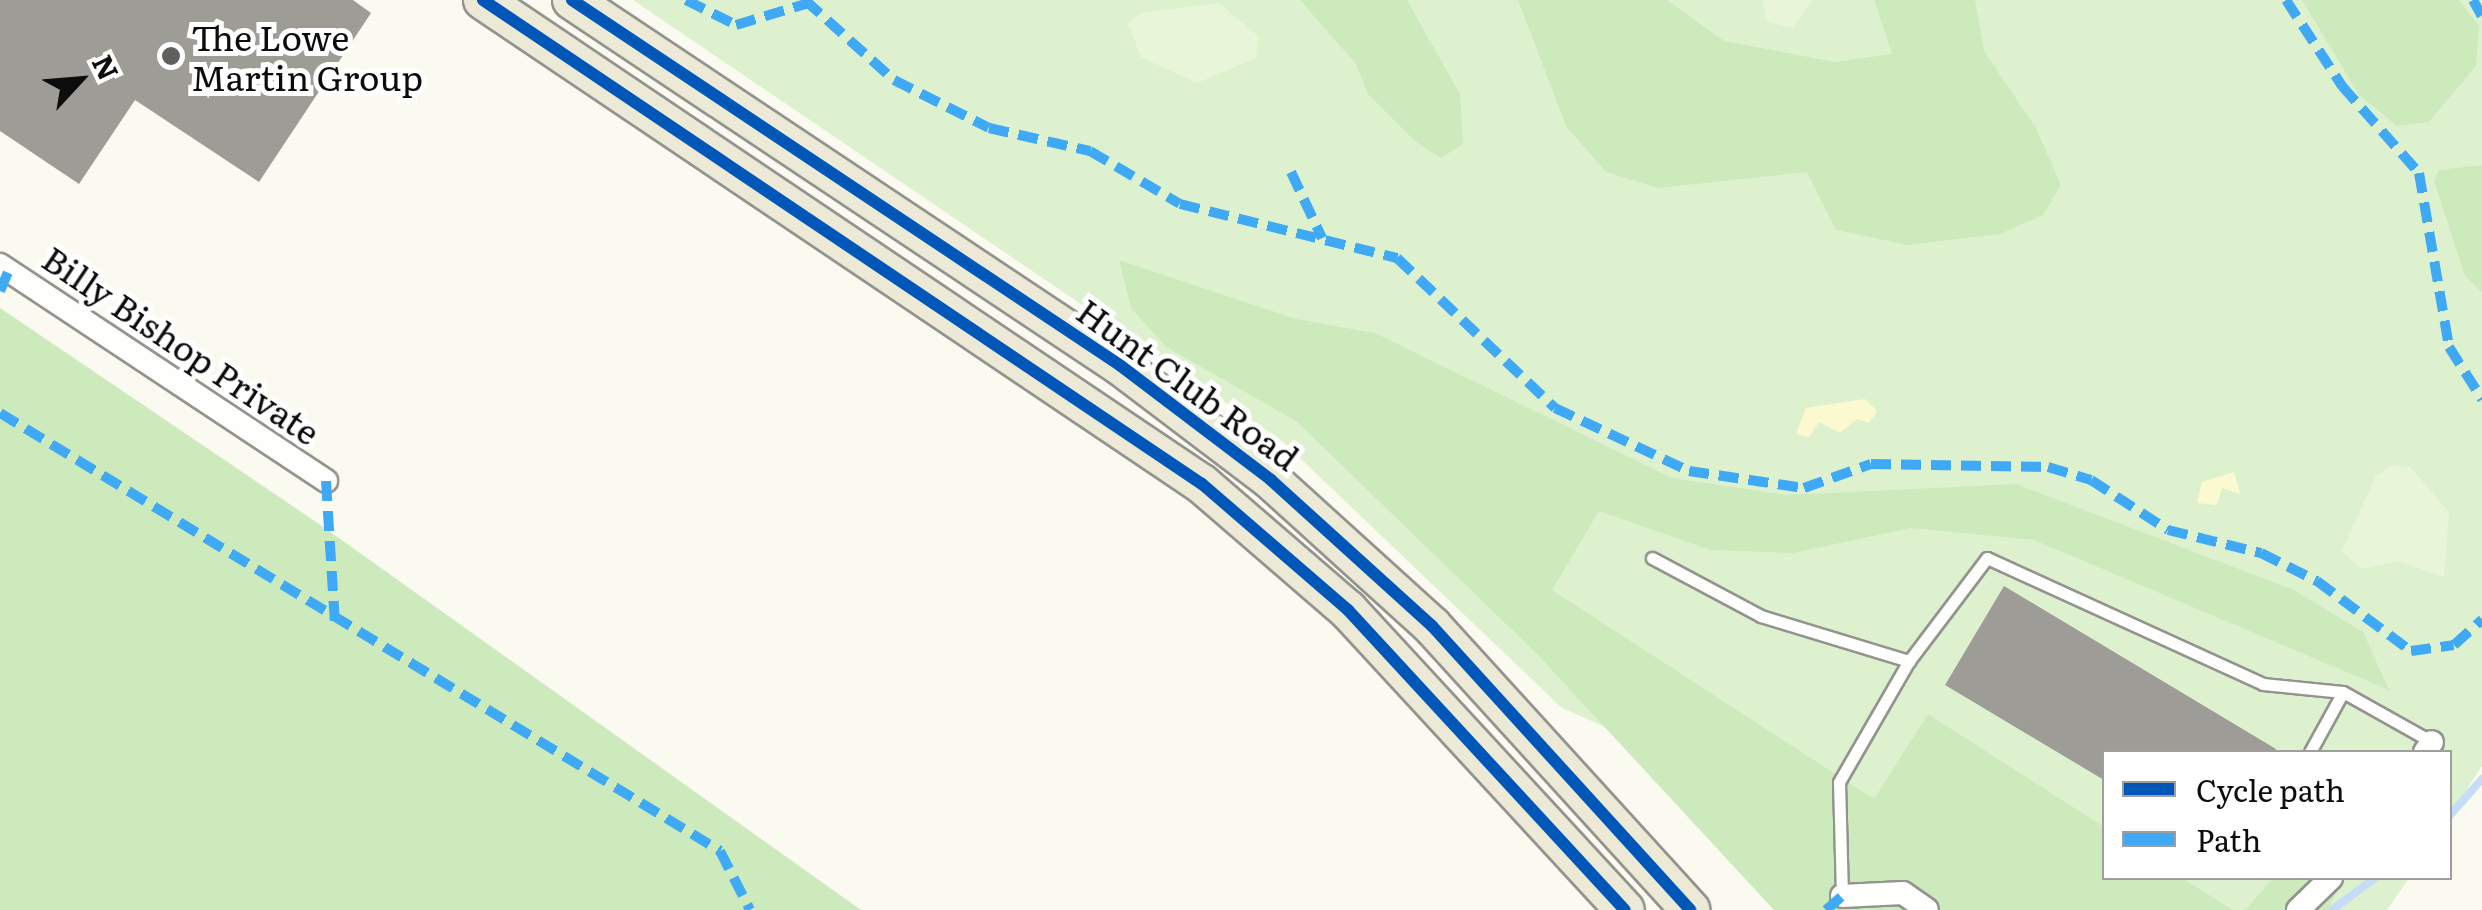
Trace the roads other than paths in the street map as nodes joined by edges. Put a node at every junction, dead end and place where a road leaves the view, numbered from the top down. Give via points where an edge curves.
1 (483, 0) edge
2 (572, 0) edge
3 (0, 265) edge
4 (326, 481) dead end
5 (1652, 558) dead end
6 (1909, 661) junction
7 (2344, 692) junction
8 (2428, 747) edge
9 (2311, 750) edge
10 (2329, 880) edge
11 (1842, 896) joint
12 (1625, 910) edge
13 (1690, 910) edge
14 (1928, 910) edge
15 (2298, 910) edge

1 - 12 main road via 1202,484 1348,610
2 - 13 main road, Hunt Club Road via 1121,366 1271,480 1432,626
3 - 4 street, Billy Bishop Private
5 - 6 lane via 1762,616
6 - 7 lane via 1986,558 2264,684
6 - 11 lane via 1839,782
7 - 8 lane
7 - 9 lane
10 - 15 street
11 - 14 street via 1903,893

